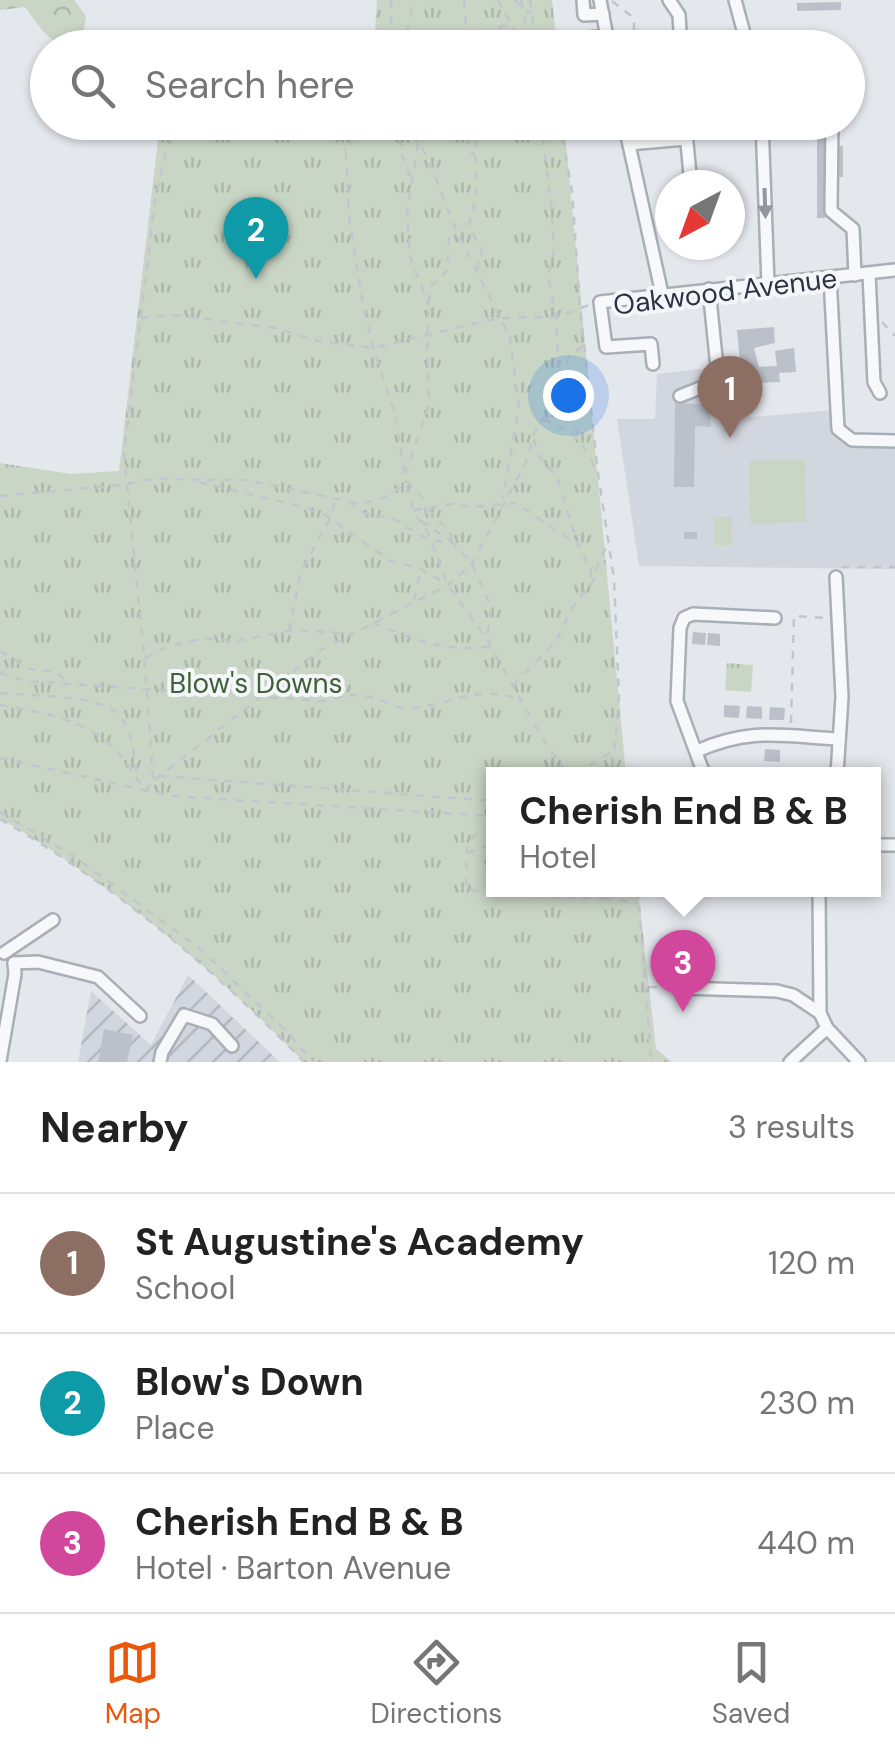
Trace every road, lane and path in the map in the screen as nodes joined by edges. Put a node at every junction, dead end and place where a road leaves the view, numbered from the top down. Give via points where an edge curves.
1 (391, 0) edge
2 (414, 0) edge
3 (464, 0) edge
4 (498, 0) edge
5 (514, 0) edge
6 (521, 0) edge
7 (530, 0) edge
8 (583, 0) edge
9 (600, 0) edge
10 (611, 0) edge
11 (669, 0) edge
12 (735, 0) edge
13 (523, 8) junction
14 (531, 14) junction
15 (602, 14) junction
16 (510, 22) junction
17 (393, 30) edge
18 (407, 30) edge
19 (466, 30) edge
20 (495, 30) edge
21 (516, 30) edge
22 (526, 30) edge
23 (533, 30) edge
24 (606, 30) edge
25 (633, 30) edge
26 (680, 30) edge
27 (743, 30) edge
28 (171, 140) edge
29 (340, 140) edge
30 (352, 140) edge
31 (401, 140) edge
32 (469, 140) edge
33 (477, 140) edge
34 (543, 140) edge
35 (563, 140) edge
36 (627, 140) edge
37 (666, 140) edge
38 (685, 140) edge
39 (763, 140) edge
40 (832, 140) edge
41 (418, 141) joint
42 (628, 144) junction
43 (346, 154) junction
44 (476, 157) junction
45 (689, 170) edge
46 (412, 180) junction
47 (456, 230) junction
48 (895, 270) edge
49 (476, 271) junction
50 (869, 274) junction
51 (854, 276) junction
52 (830, 277) junction
53 (768, 284) junction
54 (709, 289) junction
55 (662, 294) junction
56 (429, 308) junction
57 (580, 308) junction
58 (870, 309) junction
59 (556, 317) junction
60 (141, 318) junction
61 (498, 318) junction
62 (427, 335) junction
63 (895, 336) edge
64 (584, 344) junction
65 (373, 348) junction
66 (652, 364) dead end
67 (560, 381) junction
68 (880, 393) dead end
69 (680, 396) dead end
70 (542, 418) junction
71 (533, 436) junction
72 (895, 441) edge
73 (583, 442) junction
74 (598, 474) junction
75 (404, 476) junction
76 (189, 480) junction
77 (125, 484) junction
78 (406, 484) junction
79 (0, 494) edge
80 (336, 498) junction
81 (347, 501) junction
82 (501, 504) junction
83 (426, 508) junction
84 (413, 510) junction
85 (330, 518) junction
86 (420, 521) junction
87 (430, 524) junction
88 (430, 540) junction
89 (609, 540) junction
90 (453, 543) junction
91 (579, 546) junction
92 (472, 564) junction
93 (895, 567) edge
94 (421, 570) junction
95 (836, 578) joint
96 (448, 585) junction
97 (590, 589) junction
98 (414, 602) junction
99 (775, 618) dead end
100 (836, 619) junction
101 (371, 622) junction
102 (289, 632) junction
103 (349, 634) junction
104 (487, 640) junction
105 (490, 646) junction
106 (0, 651) edge
107 (145, 658) junction
108 (0, 674) edge
109 (69, 684) junction
110 (513, 685) junction
111 (147, 689) junction
112 (0, 693) edge
113 (261, 696) junction
114 (522, 700) junction
115 (0, 705) edge
116 (790, 736) junction
117 (839, 739) junction
118 (614, 751) junction
119 (697, 752) junction
120 (0, 758) edge
121 (563, 767) edge
122 (588, 767) edge
123 (613, 767) edge
124 (702, 767) edge
125 (837, 767) edge
126 (160, 776) junction
127 (138, 780) junction
128 (153, 781) junction
129 (146, 791) junction
130 (486, 801) edge
131 (0, 812) edge
132 (486, 816) edge
133 (0, 818) edge
134 (486, 834) edge
135 (486, 846) edge
136 (466, 854) junction
137 (486, 892) edge
138 (575, 897) edge
139 (605, 897) edge
140 (638, 897) edge
141 (819, 897) edge
142 (609, 899) junction
143 (638, 902) junction
144 (52, 920) dead end
145 (6, 955) edge
146 (647, 988) junction
147 (679, 988) joint
148 (820, 1013) junction
149 (140, 1016) dead end
150 (827, 1028) junction
151 (232, 1046) dead end
152 (0, 1061) edge
153 (160, 1062) edge
154 (304, 1062) edge
155 (312, 1062) edge
156 (651, 1062) edge
157 (790, 1062) edge
158 (860, 1062) edge

1 - 17 path
2 - 18 path
3 - 19 path
4 - 16 path
5 - 13 path
6 - 13 path
7 - 14 path
8 - 15 street via 584,15
9 - 15 street
10 - 25 path via 632,14
11 - 26 street
12 - 27 street
13 - 14 path
13 - 22 path
14 - 23 path
15 - 24 street
16 - 20 path
16 - 21 path
28 - 60 path via 155,200
29 - 43 path
30 - 43 path
31 - 46 path
32 - 44 path
33 - 44 path
34 - 59 path via 554,252 548,276
35 - 57 path
36 - 42 street
37 - 42 street
38 - 45 street
39 -> 53 street
40 - 51 street via 832,211 853,229
41 - 46 path
41 - 47 path
42 - 55 street
43 - 65 path via 349,217
44 - 49 path via 469,226 482,251
46 - 56 path via 410,256
47 - 49 path
47 - 56 path via 449,238 447,271 430,287
48 - 50 street, Oakwood Avenue
49 - 61 path
50 - 51 street, Oakwood Avenue
50 - 58 street
51 - 52 street, Oakwood Avenue
52 - 53 street, Oakwood Avenue
52 - 72 street via 838,429 852,440
53 - 54 street, Oakwood Avenue
54 - 55 street, Oakwood Avenue
54 - 69 street via 718,377
55 - 66 street, Oakwood Avenue via 600,302 606,347 650,344
56 - 62 path
57 - 59 path
57 - 64 path
58 - 63 path
58 - 68 street
59 - 61 path
59 - 67 path
60 - 65 path via 174,315 275,328
60 - 77 path
61 - 62 path
61 - 82 path via 510,338 519,406
62 - 65 path
62 - 75 path via 429,404
64 - 67 path via 568,358
64 - 74 path
65 - 75 path via 396,414
67 - 70 path
67 - 73 path via 566,412
70 - 71 path
70 - 73 path
71 - 82 path
71 - 91 path via 538,455 557,477
73 - 74 path
74 - 89 path
75 - 78 path
75 - 83 path
76 - 77 path
76 - 80 path via 247,480
76 - 85 path
77 - 79 path
77 - 107 path
78 - 81 path via 378,501
78 - 84 path
80 - 81 path
80 - 85 path
81 - 88 path
82 - 83 path
82 - 91 path via 516,503
82 - 92 path
83 - 84 path
83 - 87 path
83 - 90 path
84 - 86 path
85 - 94 path via 389,560
85 - 102 path via 301,572
86 - 87 path
86 - 88 path
87 - 90 path
88 - 90 path
88 - 96 path
89 - 97 path
89 - 118 path via 619,698
90 - 92 path
91 - 97 path via 591,570
92 - 96 path
92 - 104 path via 491,607
93 - 95 path via 840,568
94 - 96 path
94 - 98 path
95 - 100 street
96 - 98 path
96 - 104 path
97 - 110 path via 544,657
98 - 101 path
99 - 119 street via 684,618 677,701
100 - 116 path via 794,616
100 - 117 street
101 - 103 path
101 - 105 path via 438,647
102 - 103 path
102 - 107 path via 236,642 203,638
103 - 113 path
104 - 105 path
105 - 110 path
106 - 109 path via 30,669 57,672
107 - 111 path
108 - 109 path
109 - 111 path
110 - 114 path
111 - 113 path
111 - 128 path
112 - 127 path via 114,709 132,745
113 - 114 path via 372,697 400,708 499,692
113 - 126 path
114 - 121 path
115 - 127 path via 80,726 112,746
116 - 117 street
116 - 119 street via 730,737
117 - 125 street
118 - 122 path
118 - 123 path
119 - 124 street
120 - 129 path
126 - 128 path
126 - 130 path
127 - 129 path
128 - 129 path
129 - 132 path
131 - 155 path via 72,855 199,948
133 - 154 path via 141,912
134 - 136 path via 469,838
135 - 136 path
136 - 137 path via 464,885
138 - 142 path
139 - 142 path
140 - 143 path
141 - 148 street
142 - 143 path
143 - 146 path
144 - 145 street
145 - 149 street via 98,977
145 - 152 street via 16,974
146 - 147 path
146 - 156 path
147 - 148 street via 776,991
148 - 150 street
150 - 157 street
150 - 158 street
151 - 153 street via 212,1024 184,1015

